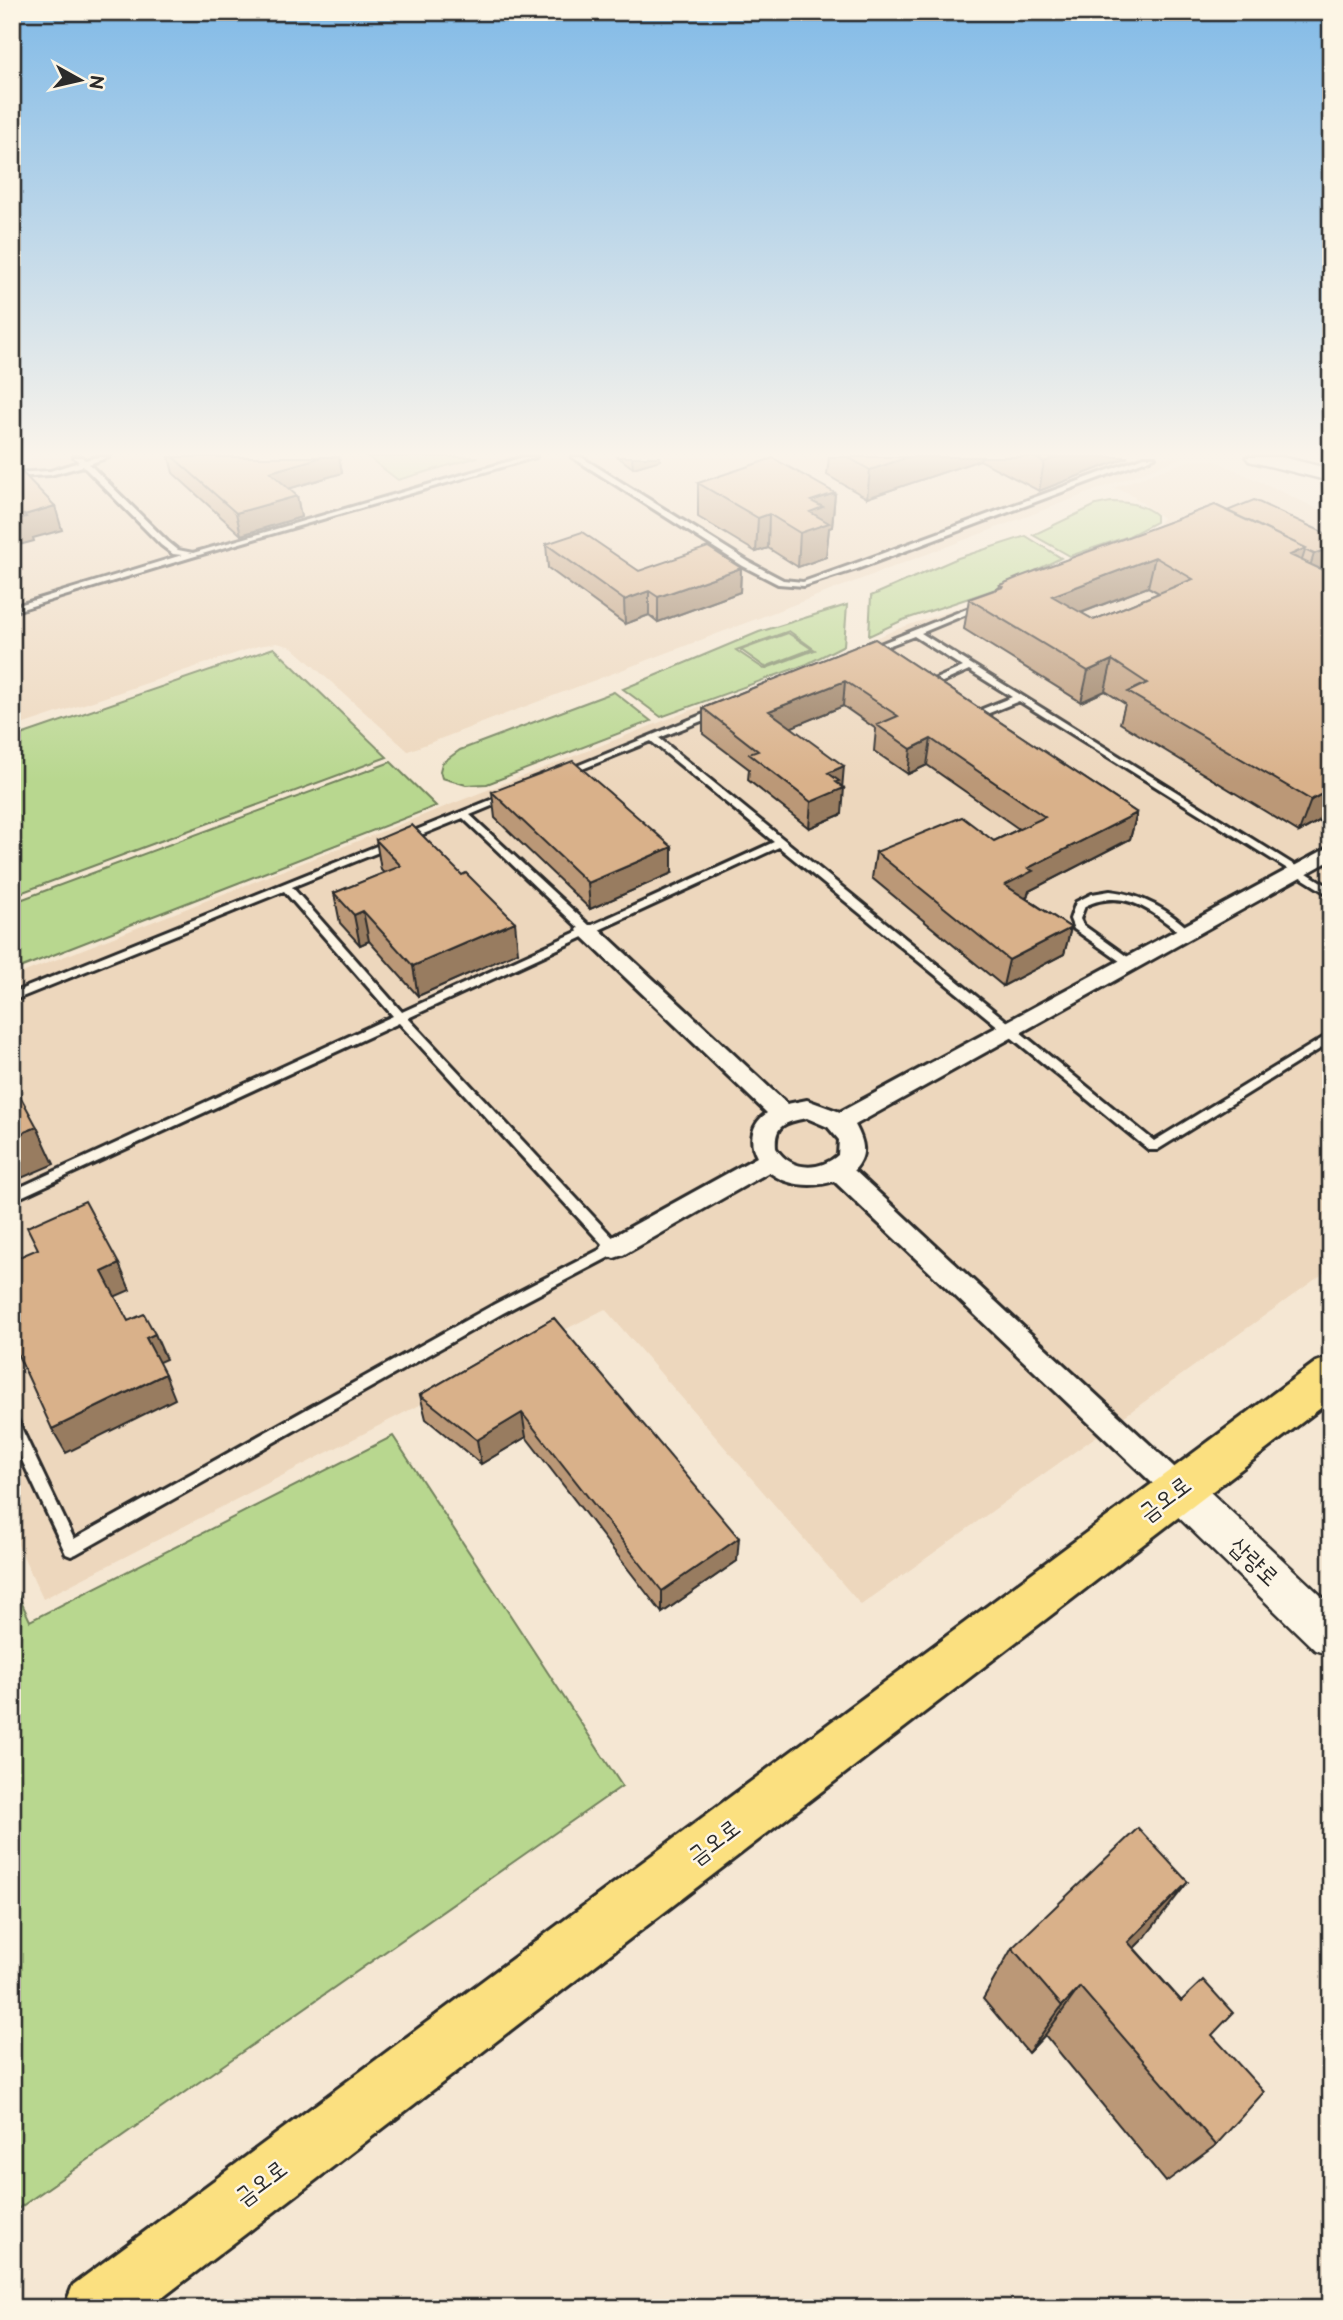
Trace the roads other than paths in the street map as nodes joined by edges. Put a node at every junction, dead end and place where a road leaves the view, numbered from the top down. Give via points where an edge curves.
1 (159, 565) edge
2 (749, 565) edge
3 (855, 565) edge
4 (990, 602) edge
5 (12, 610) edge
6 (914, 632) junction
7 (859, 654) edge
8 (970, 667) junction
9 (941, 698) edge
10 (1019, 698) junction
11 (732, 705) edge
12 (961, 713) edge
13 (653, 738) junction
14 (551, 778) edge
15 (514, 794) edge
16 (464, 814) junction
17 (779, 843) junction
18 (1331, 852) edge
19 (1296, 871) junction
20 (286, 887) junction
21 (1331, 893) edge
22 (588, 930) junction
23 (1186, 932) junction
24 (1131, 963) junction
25 (12, 997) edge
26 (401, 1018) junction
27 (1010, 1030) junction
28 (1331, 1037) edge
29 (782, 1113) junction
30 (841, 1122) junction
31 (769, 1161) junction
32 (838, 1169) junction
33 (12, 1195) edge
34 (614, 1248) junction
35 (1331, 1375) edge
36 (12, 1423) edge
37 (1178, 1489) junction
38 (1331, 1635) edge
39 (96, 2308) edge

1 - 5 lane
2 - 3 lane via 781,582 804,584
4 - 6 lane
6 - 7 lane
6 - 8 lane
8 - 9 lane via 934,683 931,690
8 - 10 lane
10 - 12 lane via 976,715
10 - 19 lane
11 - 13 lane
13 - 14 lane
13 - 17 lane
15 - 16 lane
16 - 20 lane
16 - 22 lane
17 - 22 lane
17 - 27 lane
18 - 19 street
19 - 21 lane
19 - 23 street
20 - 25 lane
20 - 26 lane
22 - 26 lane
22 - 29 street
23 - 24 street
23 - 24 lane via 1137,898 1106,895 1080,904 1075,919 1078,927
24 - 27 street
26 - 33 lane
26 - 34 lane
27 - 28 lane via 1153,1147
27 - 30 street
29 - 30 street via 820,1111
29 - 31 street via 764,1129 763,1150
30 - 32 street via 852,1141 851,1152
31 - 32 street via 787,1172 810,1177
31 - 34 street
32 - 37 street
34 - 36 lane via 71,1549
35 - 37 main road, 금오로
37 - 38 main road, 삽량로
37 - 39 main road, 금오로

